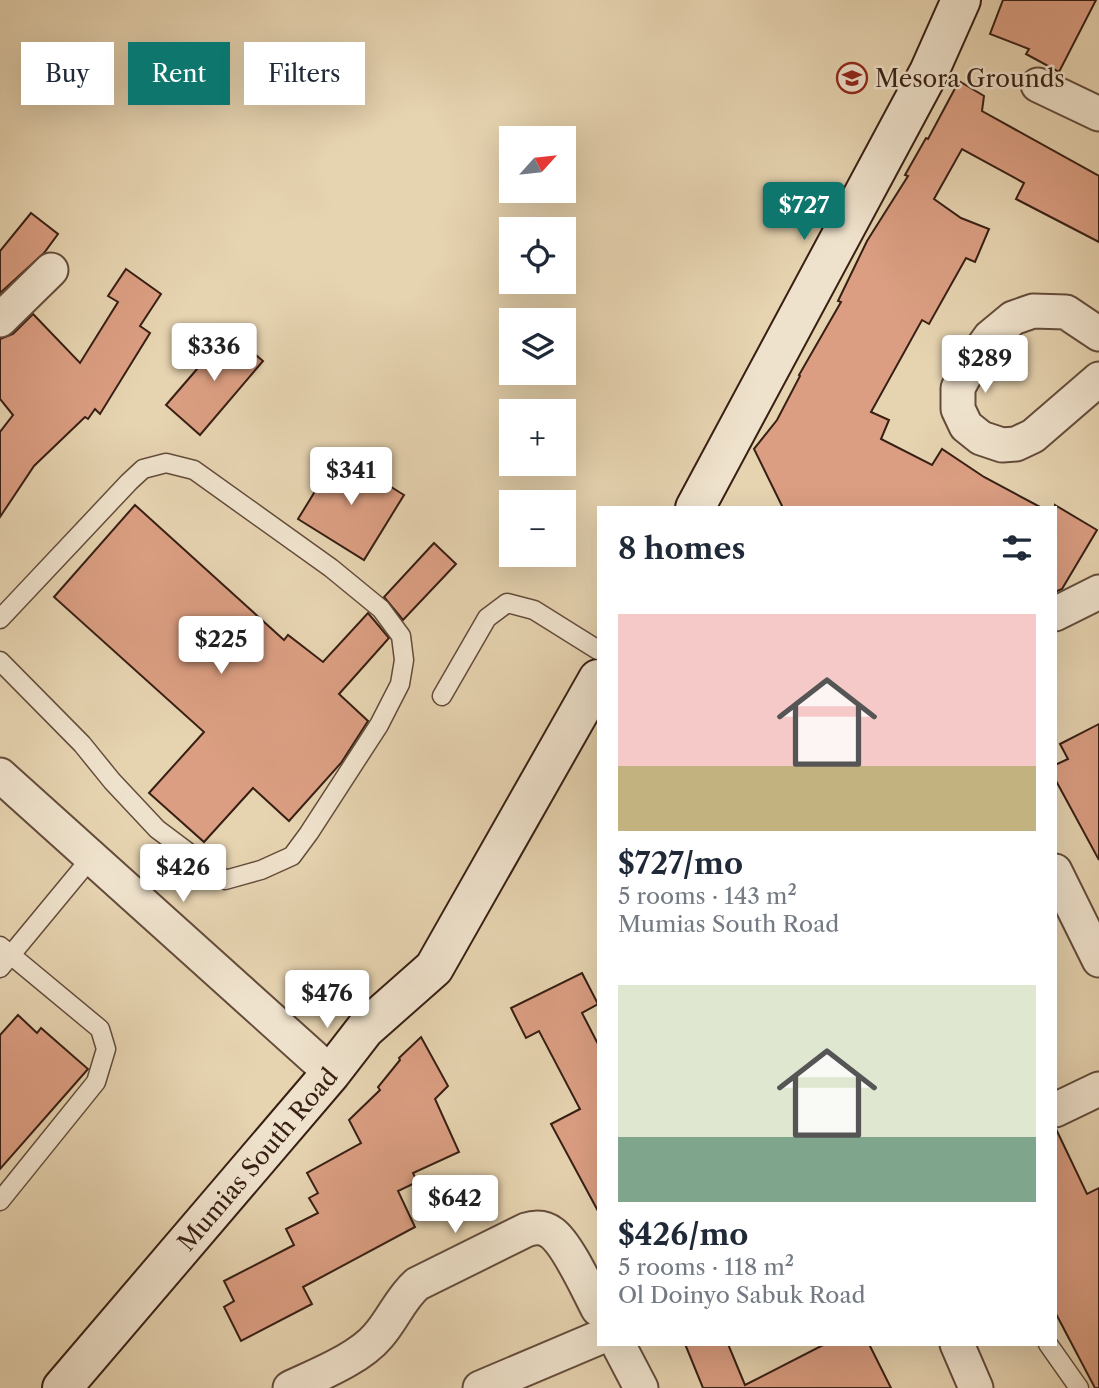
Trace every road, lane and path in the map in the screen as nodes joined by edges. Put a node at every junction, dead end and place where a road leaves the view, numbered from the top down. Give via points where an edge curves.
1 (961, 0) edge
2 (1038, 85) dead end
3 (1099, 114) edge
4 (51, 270) dead end
5 (0, 320) edge
6 (1099, 334) edge
7 (1099, 379) edge
8 (696, 506) edge
9 (1099, 592) edge
10 (1057, 613) edge
11 (0, 619) edge
12 (597, 649) edge
13 (0, 661) edge
14 (597, 681) edge
15 (443, 696) dead end
16 (0, 775) edge
17 (91, 858) junction
18 (1057, 875) edge
19 (4, 956) edge
20 (1099, 960) edge
21 (331, 1073) junction
22 (1099, 1089) edge
23 (1057, 1109) edge
24 (0, 1201) edge
25 (597, 1307) edge
26 (597, 1338) edge
27 (619, 1346) edge
28 (958, 1346) edge
29 (1049, 1346) edge
30 (62, 1388) edge
31 (290, 1388) edge
32 (480, 1388) edge
33 (641, 1388) edge
34 (976, 1388) edge
35 (1079, 1388) edge

1 - 8 main road via 929,72
2 - 3 street
4 - 5 street
6 - 7 street via 1066,312 1033,311 1013,318 990,337 972,362 958,388 958,409 966,426 981,438 1016,444 1033,436
9 - 10 street
11 - 13 lane via 129,482 143,469 166,463 194,470 381,608 401,636 404,660 400,684 379,725 292,856 225,880 157,829
12 - 15 lane via 534,610 507,603 487,618
14 - 21 main road, Mumias South Road via 434,968 365,1029
16 - 17 street
17 - 19 lane
17 - 21 street
18 - 20 street
19 - 24 lane via 100,1029 106,1049 96,1082
21 - 30 main road, Mumias South Road
22 - 23 street
25 - 31 street via 560,1241 551,1231 537,1227 417,1284 366,1349
26 - 32 street
27 - 33 street
28 - 34 street
29 - 35 lane

